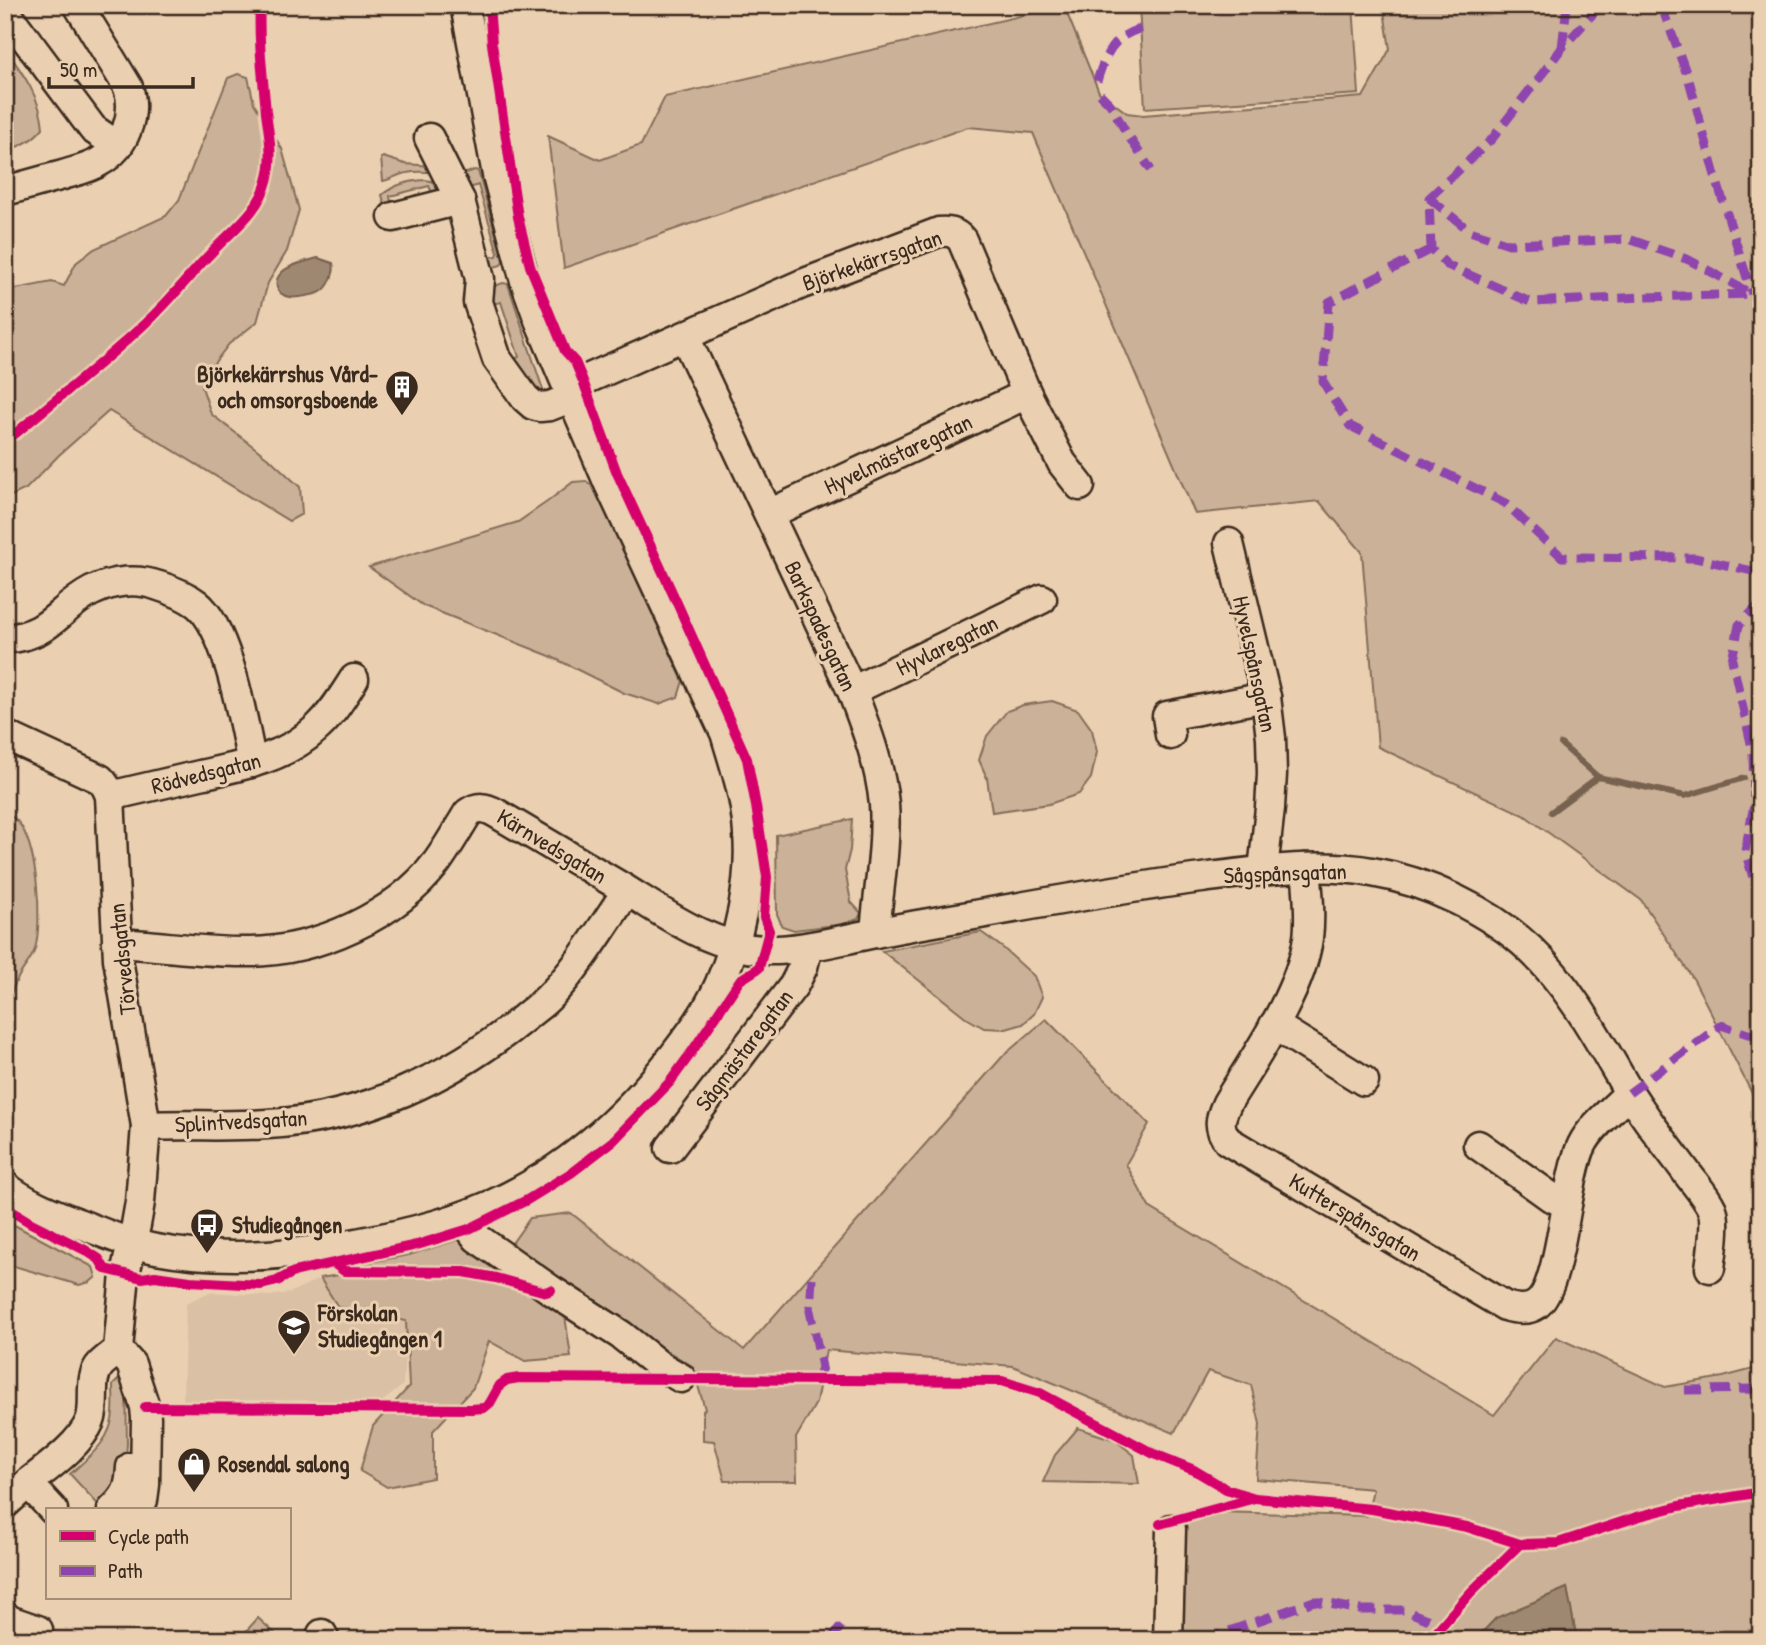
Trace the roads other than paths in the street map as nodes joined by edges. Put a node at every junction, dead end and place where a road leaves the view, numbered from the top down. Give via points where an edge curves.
1 (78, 5) edge
2 (465, 5) edge
3 (5, 11) edge
4 (429, 138) dead end
5 (118, 146) junction
6 (5, 191) edge
7 (460, 200) junction
8 (393, 217) dead end
9 (521, 268) junction
10 (480, 279) junction
11 (685, 337) junction
12 (571, 392) junction
13 (1027, 394) junction
14 (1080, 486) dead end
15 (769, 514) junction
16 (1229, 543) dead end
17 (1042, 599) dead end
18 (5, 639) edge
19 (354, 679) dead end
20 (852, 691) junction
21 (1266, 697) junction
22 (5, 735) edge
23 (1170, 735) dead end
24 (252, 763) junction
25 (110, 796) junction
26 (1306, 868) junction
27 (1263, 870) junction
28 (627, 891) junction
29 (875, 933) junction
30 (117, 943) junction
31 (734, 944) junction
32 (808, 947) junction
33 (1274, 1025) junction
34 (1364, 1081) dead end
35 (1629, 1093) junction
36 (146, 1126) junction
37 (1478, 1146) dead end
38 (670, 1148) dead end
39 (5, 1186) edge
40 (1567, 1204) junction
41 (461, 1217) junction
42 (132, 1243) junction
43 (1710, 1268) dead end
44 (114, 1354) junction
45 (134, 1373) junction
46 (681, 1378) dead end
47 (28, 1483) junction
48 (5, 1504) edge
49 (51, 1508) edge
50 (114, 1508) edge
51 (139, 1508) edge
52 (1171, 1529) dead end
53 (5, 1616) edge
54 (38, 1630) dead end
55 (1168, 1640) edge

1 - 5 street via 131,97 129,122
2 - 9 street via 497,175
3 - 5 street via 93,129
4 - 7 street, Björkekärrsgatan
5 - 6 street via 91,166
7 - 8 street
7 - 10 street, Björkekärrsgatan
9 - 10 street
9 - 12 street
10 - 12 street, Björkekärrsgatan via 478,302 496,359 525,398 533,405 550,407
11 - 12 street, Björkekärrsgatan
11 - 13 street, Björkekärrsgatan via 802,284 949,231 962,240
11 - 15 street, Barkspadesgatan
12 - 31 street via 725,733 736,769 748,836 747,882
13 - 14 street, Björkekärrsgatan via 1062,463
13 - 15 street, Hyvelmästaregatan
15 - 20 street, Barkspadesgatan
16 - 21 street, Hyvelspånsgatan
17 - 20 street, Hyvlaregatan
18 - 24 street via 45,628 89,593 111,584 144,582 184,596 208,616 220,639
19 - 24 street, Rödvedsgatan via 318,727 277,754
20 - 29 street, Barkspadesgatan via 877,762 884,806
21 - 23 street via 1167,716
21 - 27 street, Hyvelspånsgatan via 1272,775
22 - 25 street via 100,779
24 - 25 street, Rödvedsgatan
25 - 30 street, Törvedsgatan
26 - 27 street, Sågspånsgatan
26 - 33 street, Kutterspånsgatan via 1306,948
26 - 35 street, Sågspånsgatan via 1373,872 1403,880 1465,904 1494,921 1554,974 1591,1025
27 - 29 street, Sågspånsgatan
28 - 30 street, Kärnvedsgatan via 487,808 476,808 416,885 361,924 333,936 250,952
28 - 31 street, Kärnvedsgatan via 677,923
28 - 36 street, Splintvedsgatan via 548,998 451,1069 394,1097 306,1120
29 - 32 street, Sågspånsgatan
30 - 36 street, Törvedsgatan
31 - 32 street, Sågspånsgatan via 765,950
31 - 41 street via 706,1010 623,1114 553,1171
32 - 38 street, Sågmästaregatan via 794,985
33 - 34 street
33 - 40 street, Kutterspånsgatan via 1220,1116 1219,1125 1228,1141 1517,1309 1536,1305 1548,1290
35 - 40 street, Kutterspånsgatan via 1583,1143
35 - 43 street, Sågspånsgatan via 1713,1212
36 - 42 street, Törvedsgatan
37 - 40 street
39 - 42 street via 51,1212
41 - 42 street via 393,1237 275,1256 191,1254
41 - 46 street via 477,1238
42 - 44 street
44 - 45 street via 131,1364
44 - 47 street via 95,1374 93,1409 84,1432 58,1469
45 - 50 street via 129,1486
45 - 51 street via 146,1418 145,1485
47 - 48 street
47 - 49 street
52 - 55 street
53 - 54 street

